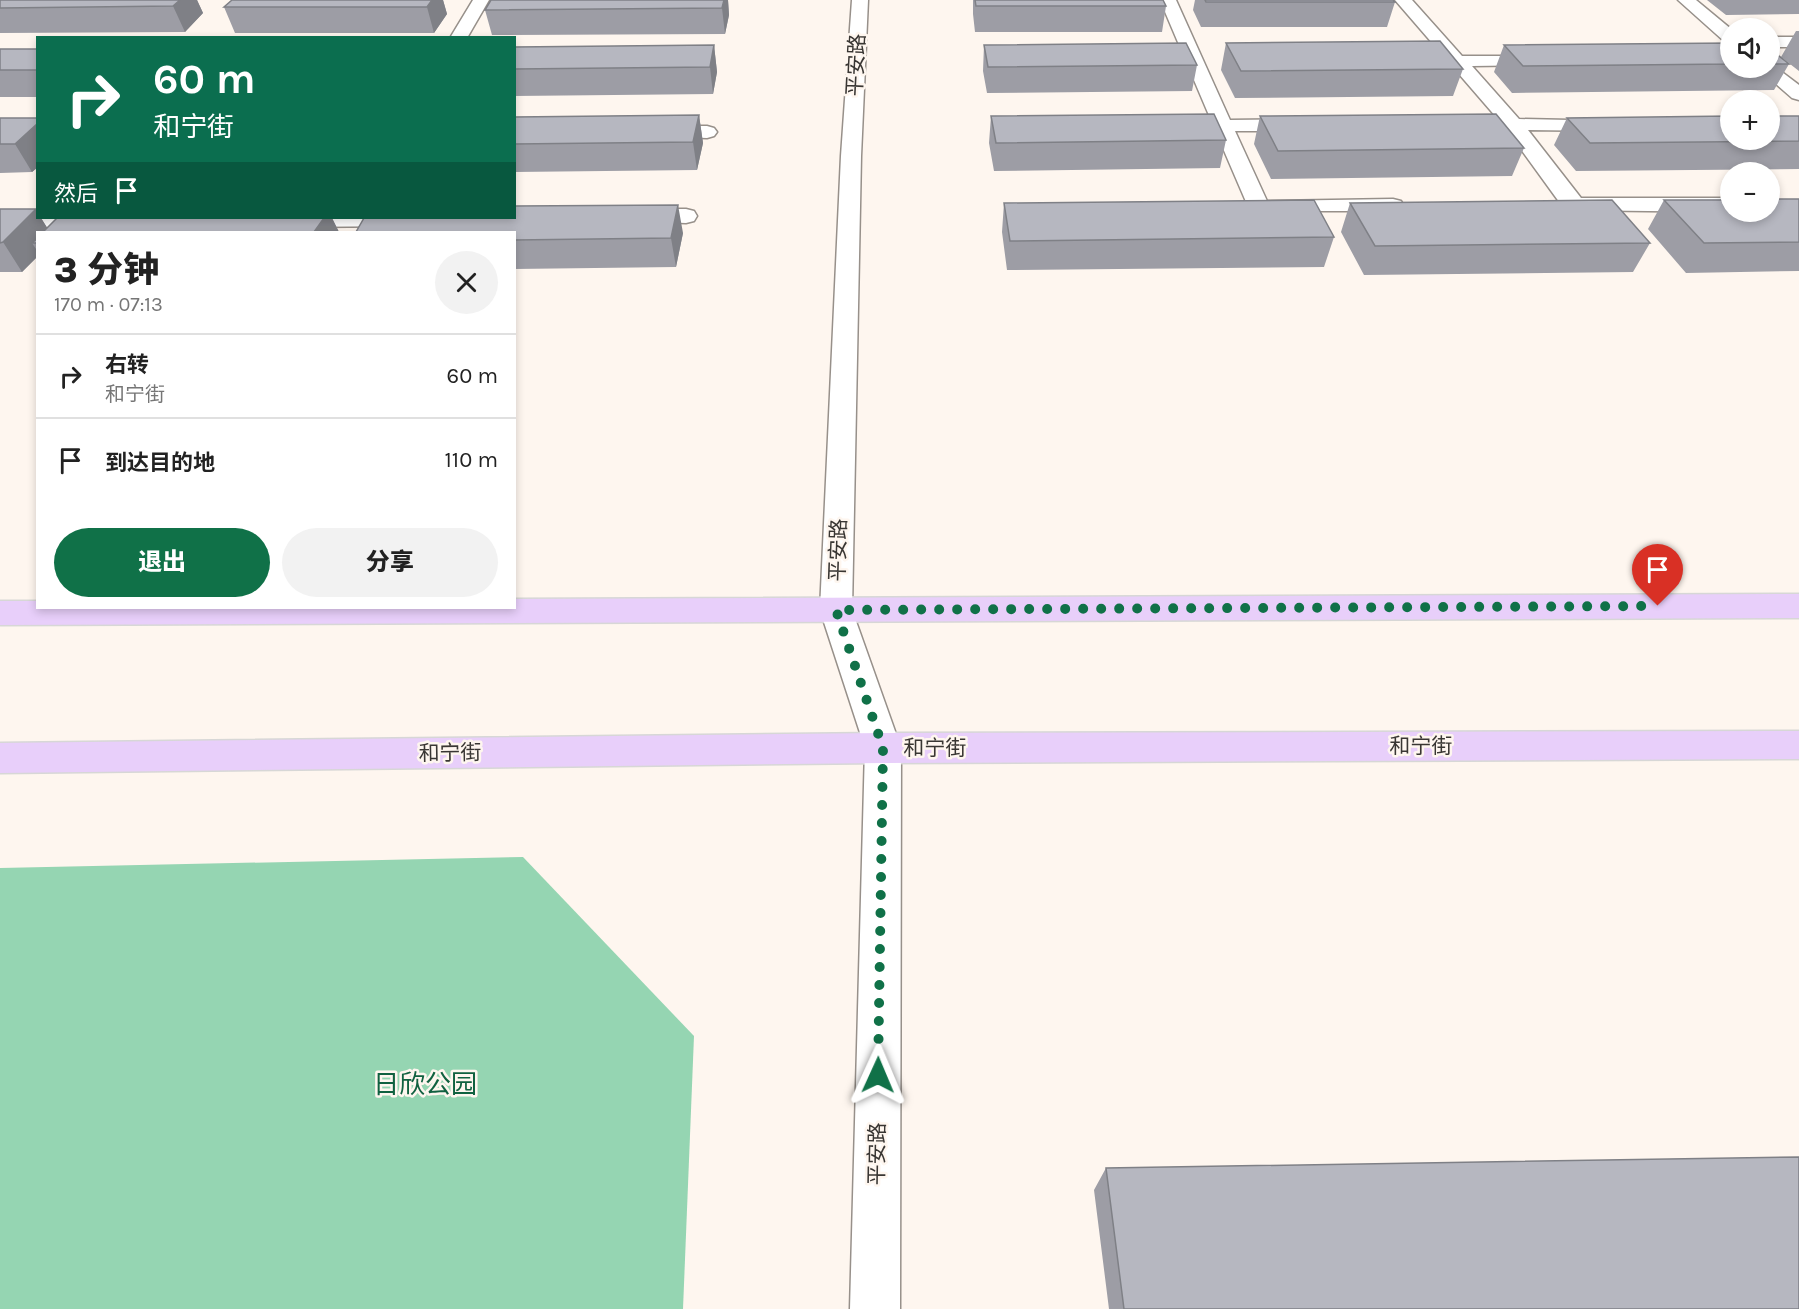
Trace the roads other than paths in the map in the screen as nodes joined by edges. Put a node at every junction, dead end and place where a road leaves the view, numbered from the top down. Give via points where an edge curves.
1 (482, 0) edge
2 (860, 0) edge
3 (1168, 0) edge
4 (1403, 0) edge
5 (1686, 0) edge
6 (1720, 29) edge
7 (459, 36) edge
8 (1780, 42) edge
9 (1799, 42) edge
10 (1456, 60) junction
11 (1564, 60) edge
12 (1779, 78) edge
13 (1799, 94) edge
14 (1512, 123) junction
15 (1327, 124) edge
16 (1443, 124) edge
17 (1222, 125) junction
18 (1628, 125) edge
19 (1152, 126) edge
20 (639, 132) edge
21 (707, 132) dead end
22 (1575, 205) junction
23 (1720, 205) edge
24 (1258, 206) junction
25 (1411, 206) edge
26 (1552, 206) edge
27 (1235, 207) edge
28 (686, 216) dead end
29 (615, 217) edge
30 (345, 219) edge
31 (427, 219) edge
32 (273, 220) edge
33 (119, 222) edge
34 (0, 223) edge
35 (1799, 606) edge
36 (836, 610) junction
37 (0, 613) edge
38 (1799, 745) edge
39 (883, 748) junction
40 (0, 758) edge
41 (875, 1309) edge

1 - 7 street
2 - 36 street, 平安路
3 - 17 street
4 - 10 street
5 - 6 street
8 - 9 street
10 - 11 street
10 - 14 street
12 - 13 street
14 - 16 street
14 - 18 street
14 - 22 street
15 - 17 street
17 - 19 street
17 - 24 street
20 - 21 street
22 - 23 street
22 - 26 street
24 - 25 street
24 - 27 street
28 - 29 street
30 - 31 street
30 - 32 street
33 - 34 street
35 - 36 main road
36 - 37 main road
36 - 39 street, 平安路
38 - 39 main road, 和宁街
39 - 40 main road, 和宁街
39 - 41 street, 平安路

